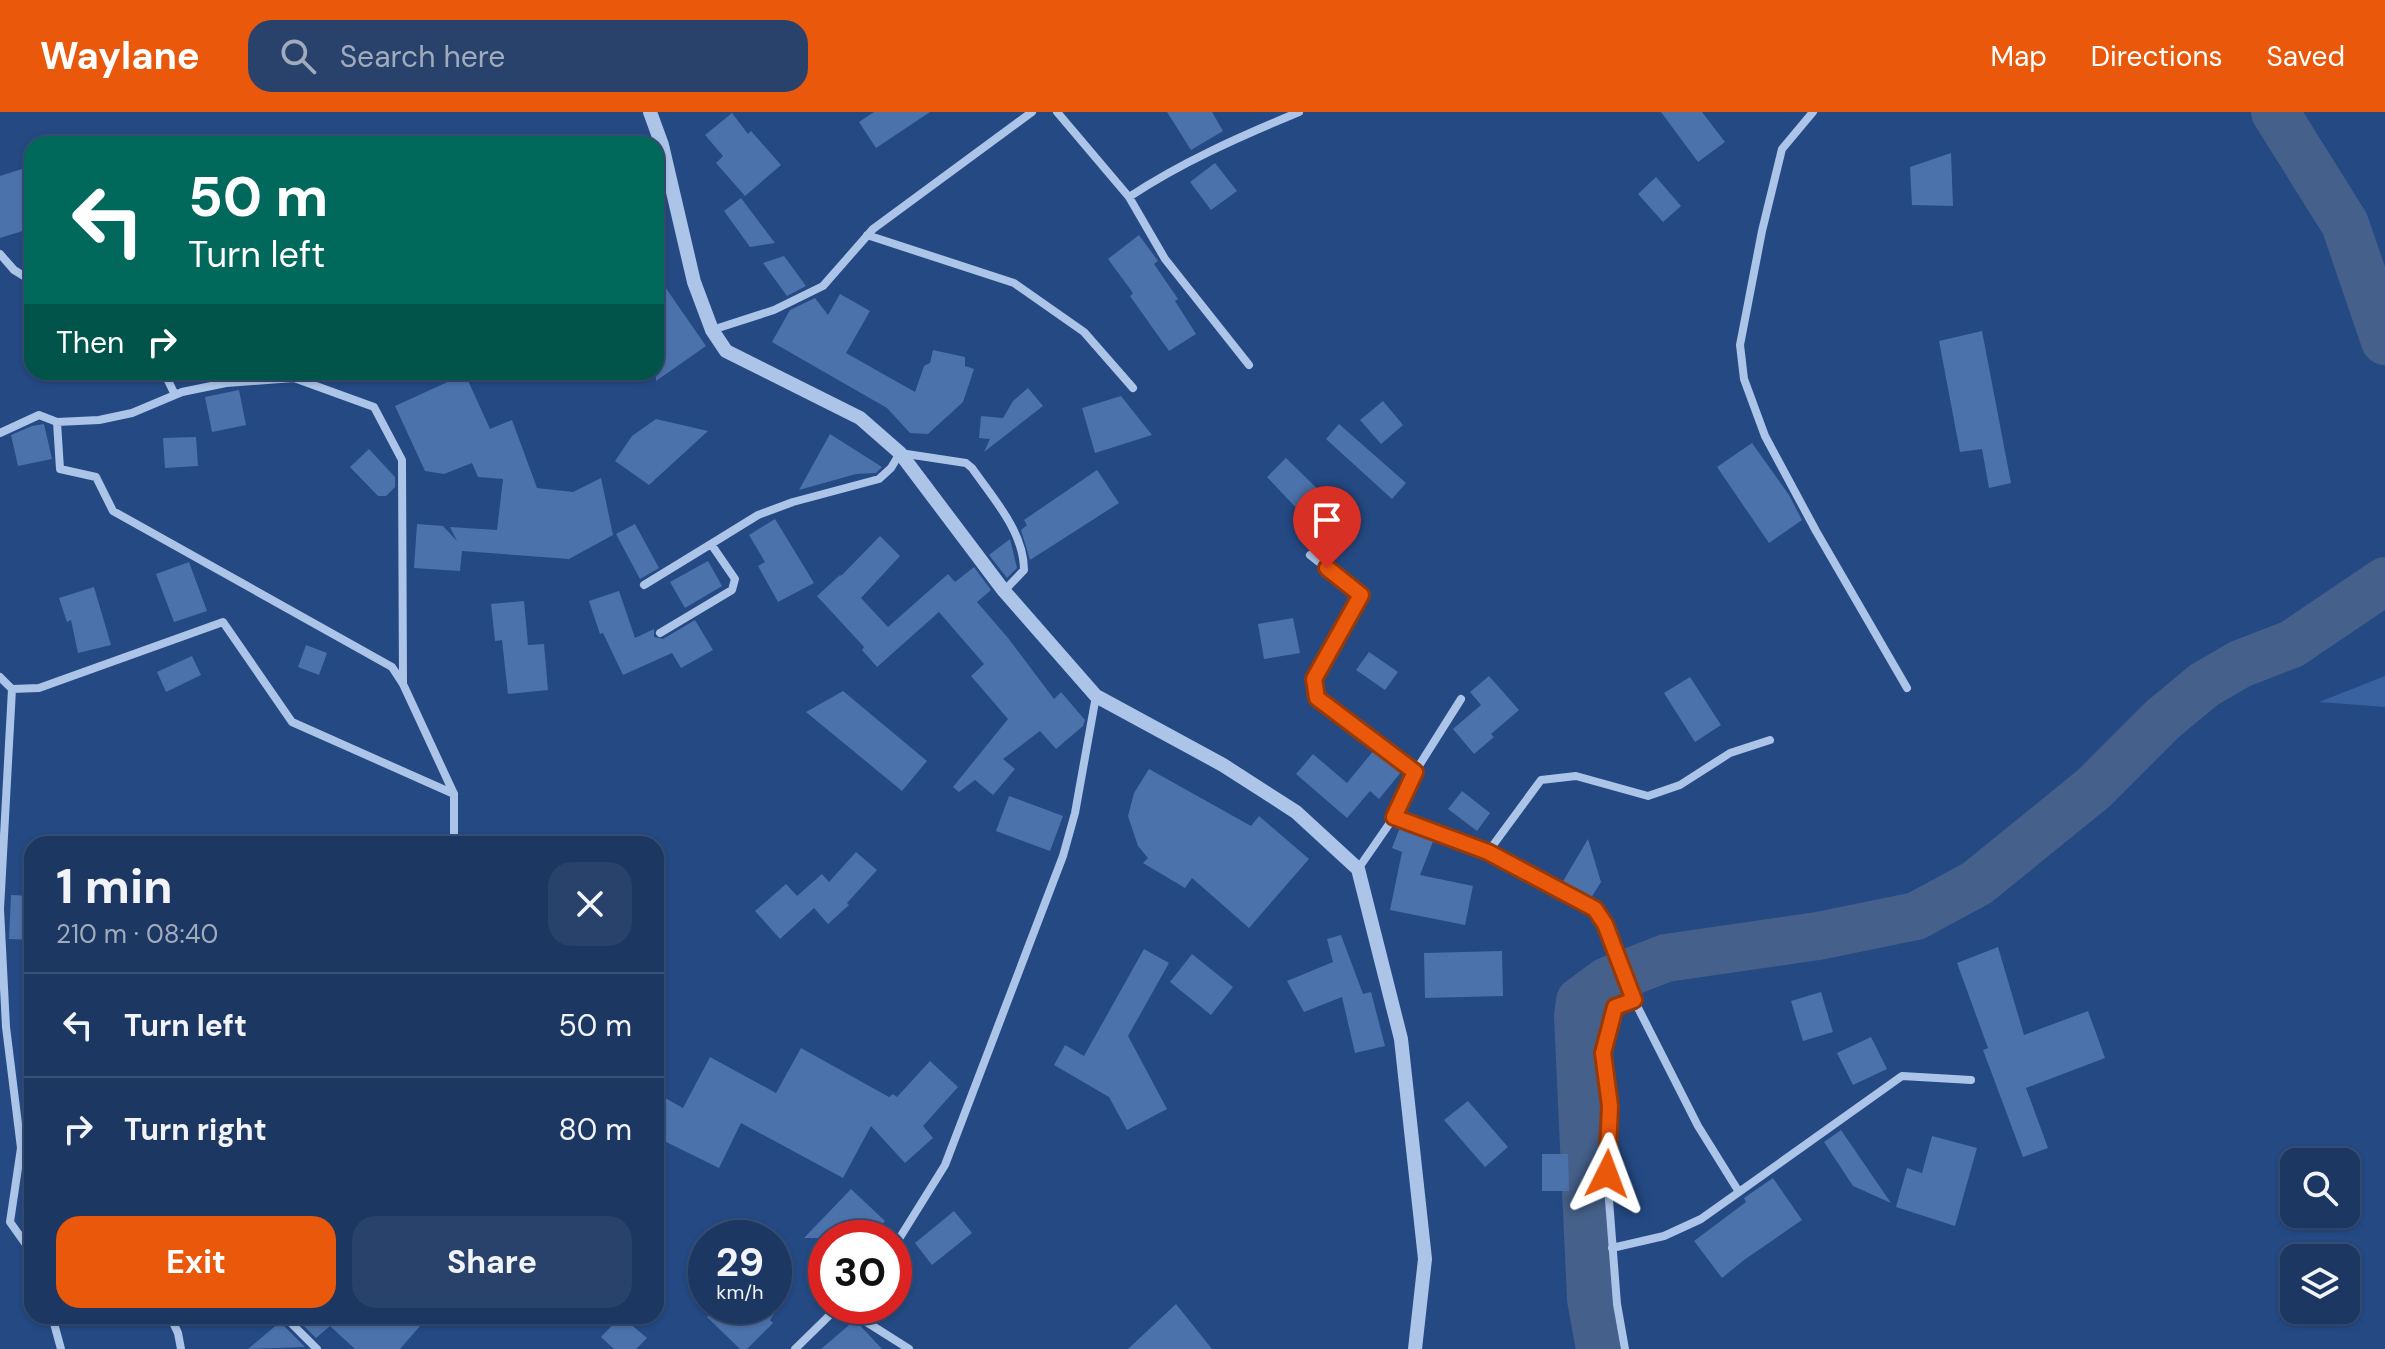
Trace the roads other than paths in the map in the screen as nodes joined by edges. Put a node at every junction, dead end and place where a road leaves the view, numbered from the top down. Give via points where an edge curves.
1 (650, 112) edge
2 (1032, 112) edge
3 (1057, 112) edge
4 (1299, 112) edge
5 (1813, 112) edge
6 (659, 136) edge
7 (664, 154) edge
8 (1129, 197) junction
9 (867, 235) junction
10 (0, 254) edge
11 (24, 276) edge
12 (712, 330) junction
13 (1249, 365) dead end
14 (168, 380) edge
15 (267, 380) edge
16 (300, 380) edge
17 (1133, 388) dead end
18 (175, 395) junction
19 (57, 422) junction
20 (0, 433) edge
21 (900, 453) junction
22 (711, 544) junction
23 (1310, 555) dead end
24 (644, 585) dead end
25 (1004, 591) junction
26 (660, 633) dead end
27 (0, 677) edge
28 (403, 684) junction
29 (1907, 688) dead end
30 (12, 689) junction
31 (1096, 696) junction
32 (1461, 699) dead end
33 (1770, 740) dead end
34 (1415, 772) junction
35 (454, 794) junction
36 (1394, 817) junction
37 (453, 836) edge
38 (1488, 852) junction
39 (1358, 869) junction
40 (1634, 1000) junction
41 (1971, 1080) dead end
42 (1739, 1192) junction
43 (911, 1220) edge
44 (24, 1242) edge
45 (1612, 1248) junction
46 (54, 1324) edge
47 (174, 1324) edge
48 (292, 1324) edge
49 (821, 1324) edge
50 (870, 1324) edge
51 (61, 1349) edge
52 (181, 1349) edge
53 (317, 1349) edge
54 (795, 1349) edge
55 (909, 1349) edge
56 (1415, 1349) edge
57 (1625, 1349) edge

1 - 6 street
2 - 9 street
3 - 8 street
4 - 8 street via 1169,171
5 - 29 street via 1782,149 1740,345 1744,379 1765,436
7 - 12 street via 694,282
8 - 13 street via 1165,259
9 - 12 street via 823,286 774,310
9 - 17 street via 1014,283 1084,332
10 - 11 street
12 - 21 street via 726,351 860,418
14 - 18 street
15 - 18 street
16 - 28 street via 374,407 402,460
18 - 19 street via 132,413
19 - 20 street via 39,415
19 - 28 street via 60,469 96,477 113,511 392,667
21 - 22 street via 879,479 758,515
21 - 25 street
21 - 25 street via 972,468 1023,548 1024,570
22 - 24 street
22 - 26 street via 735,579 732,590
23 - 34 street via 1361,595 1314,679 1317,698
25 - 31 street
27 - 30 street
28 - 35 street
30 - 35 street via 39,688 223,622 292,722
30 - 44 street via 0,909 6,1027 21,1148 10,1222
31 - 39 street via 1204,754 1296,812
31 - 43 street via 1063,856 945,1165
32 - 34 street
33 - 38 street via 1730,753 1680,785 1648,796 1576,776 1541,780
34 - 36 street
35 - 37 street
36 - 38 street
36 - 39 street
38 - 40 street via 1595,909
39 - 56 street via 1401,1039 1425,1259
40 - 42 street via 1698,1126
40 - 45 street via 1615,1007 1603,1053 1610,1106
41 - 42 street via 1902,1076
42 - 45 street via 1701,1219 1664,1236
45 - 57 street
46 - 51 street
47 - 52 street
48 - 53 street
49 - 54 street
50 - 55 street

